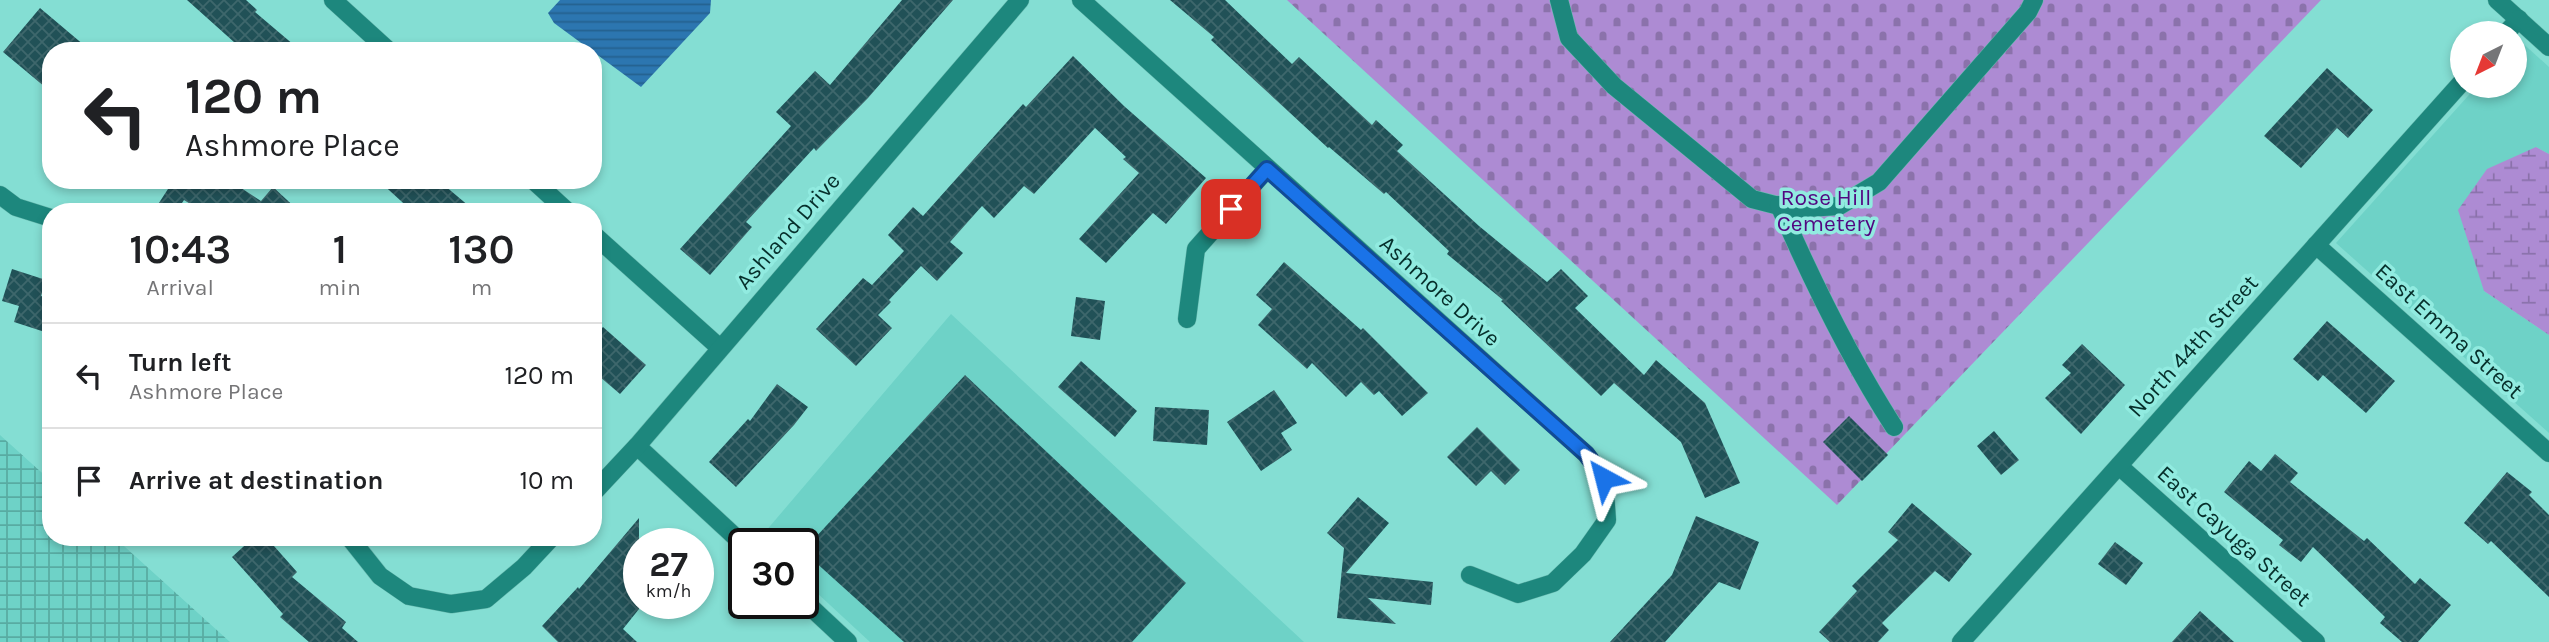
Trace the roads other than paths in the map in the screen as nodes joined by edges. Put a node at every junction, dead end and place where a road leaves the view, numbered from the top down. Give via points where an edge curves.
1 (333, 0) edge
2 (1020, 0) edge
3 (1081, 0) edge
4 (1559, 0) edge
5 (2034, 0) edge
6 (2497, 0) edge
7 (2519, 19) joint
8 (379, 42) edge
9 (2549, 47) edge
10 (2450, 95) edge
11 (1267, 169) junction
12 (543, 189) edge
13 (0, 195) edge
14 (558, 203) edge
15 (1779, 205) junction
16 (42, 215) edge
17 (602, 242) edge
18 (2316, 245) junction
19 (1186, 319) dead end
20 (720, 348) junction
21 (1894, 427) dead end
22 (637, 446) junction
23 (2549, 453) edge
24 (2119, 466) junction
25 (602, 483) edge
26 (728, 530) edge
27 (356, 546) edge
28 (544, 546) edge
29 (1470, 575) dead end
30 (819, 615) edge
31 (848, 642) edge
32 (1961, 642) edge
33 (2316, 642) edge

1 - 8 street
2 - 20 street, Ashland Drive
3 - 11 street, Ashmore Drive
4 - 15 street via 1569,38 1615,86 1752,198
5 - 15 street via 1879,182 1839,206 1791,209
6 - 7 street
7 - 9 street
10 - 18 street, North 44th Street
11 - 19 street via 1196,249
11 - 29 street, Ashmore Drive via 1586,454 1604,478 1607,520 1583,554 1553,583 1518,594
12 - 14 street
13 - 16 street via 16,207
15 - 21 street via 1817,290
17 - 20 street
18 - 23 street, East Emma Street
18 - 24 street, North 44th Street
20 - 22 street, Ashland Drive
22 - 25 street, Ashland Drive
22 - 26 street
24 - 32 street, North 44th Street
24 - 33 street, East Cayuga Street
27 - 28 street via 380,576 409,596 451,604 486,599
30 - 31 street

